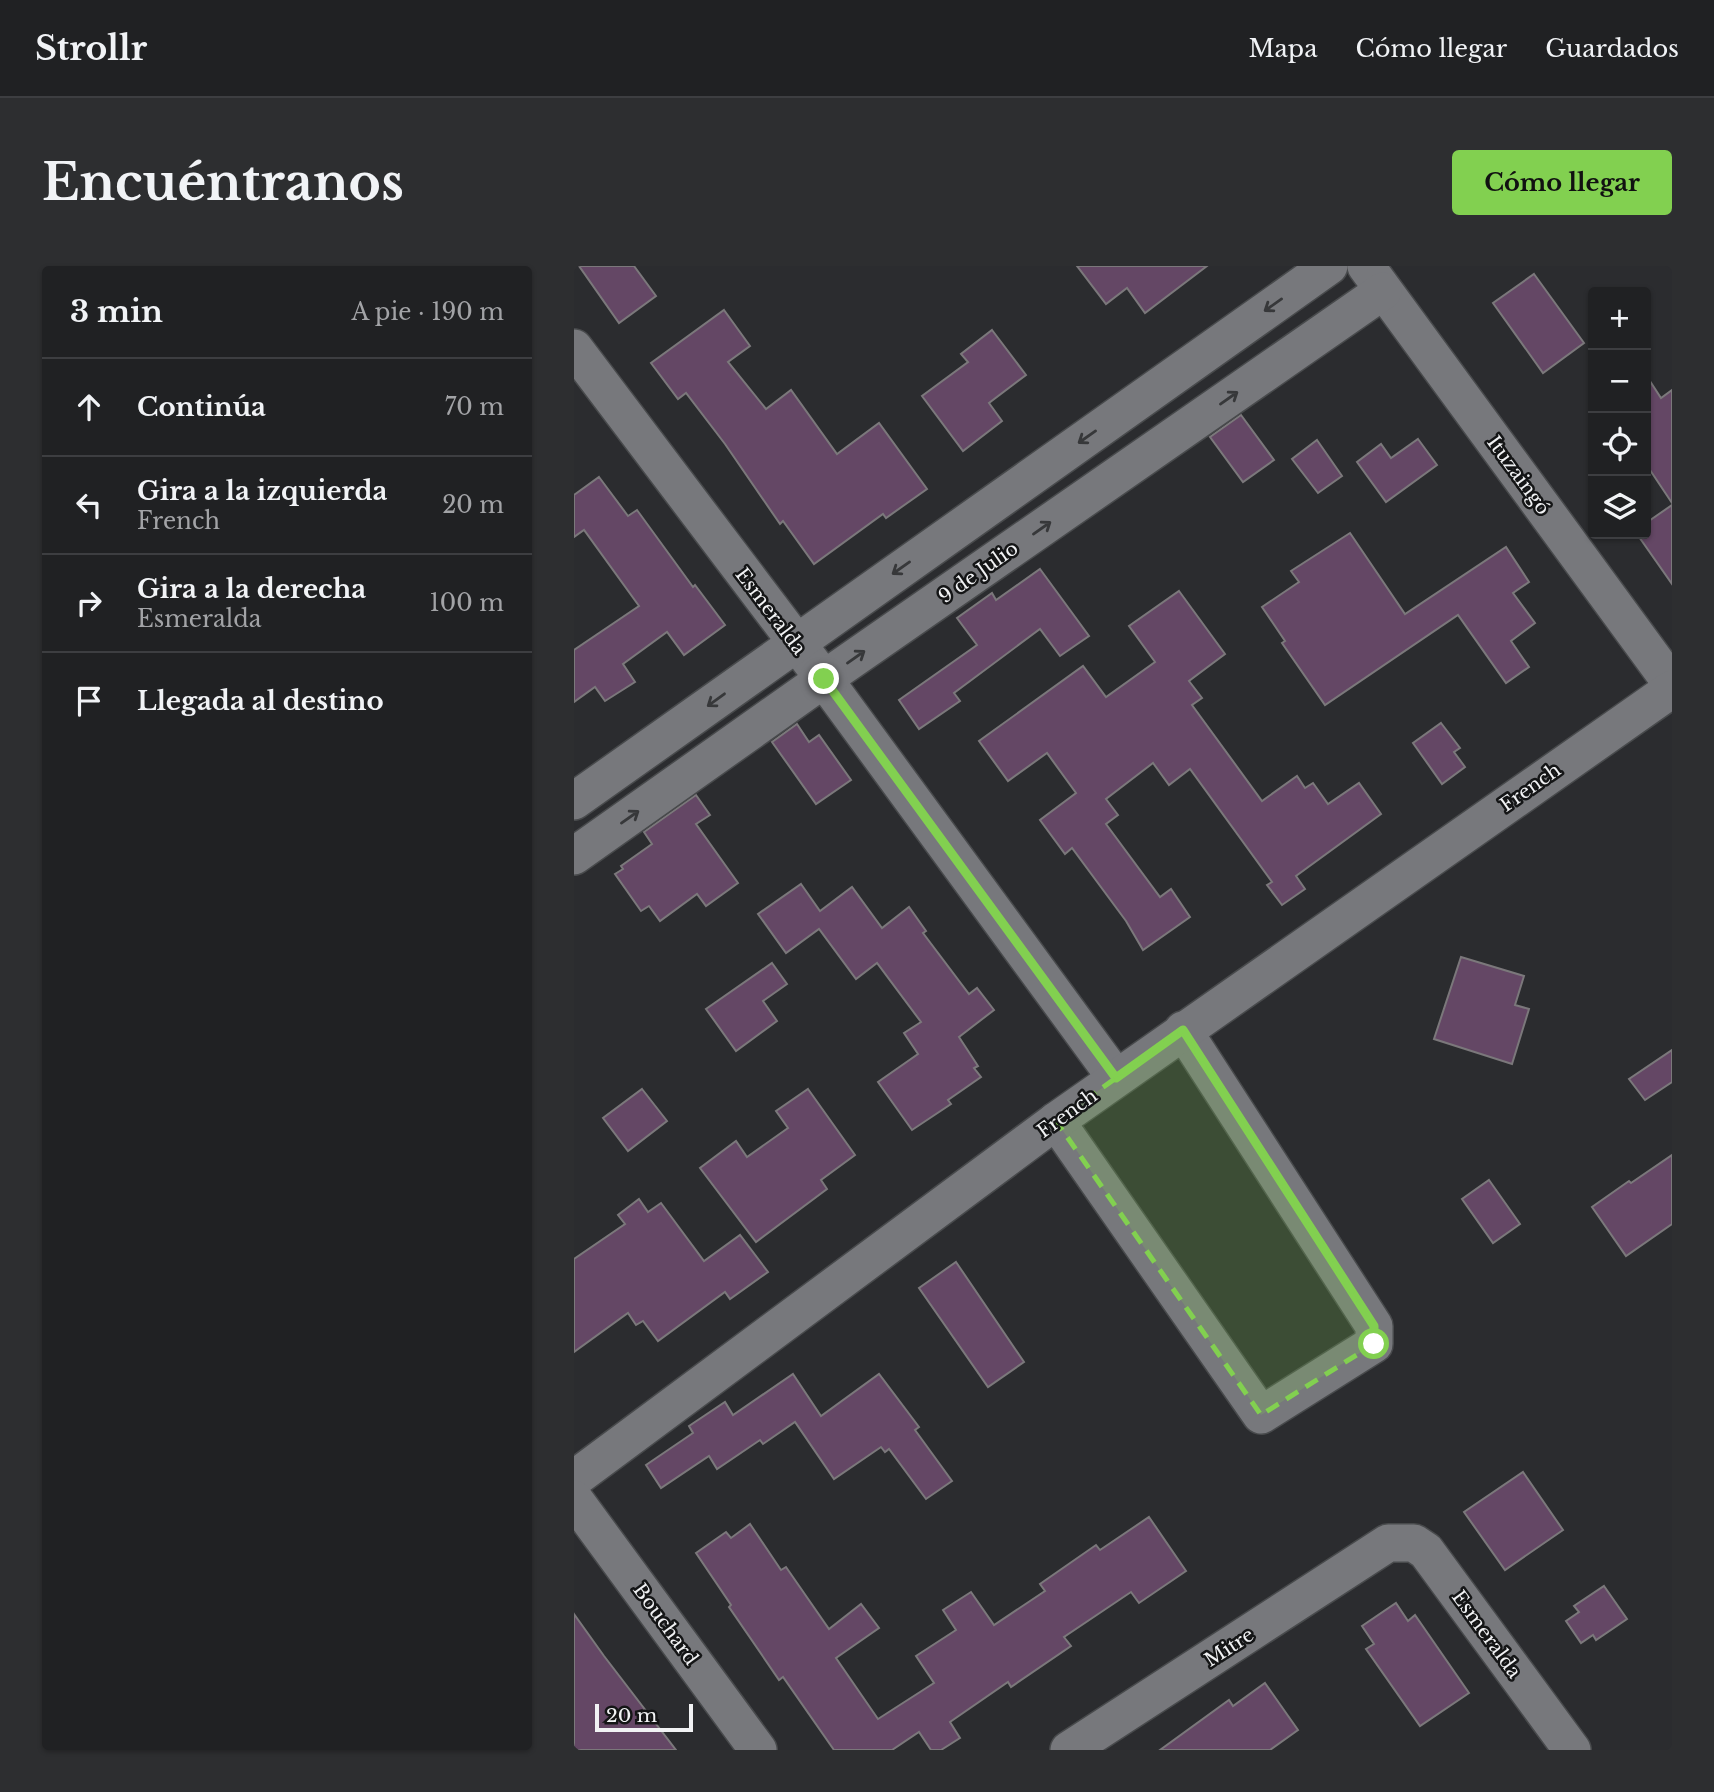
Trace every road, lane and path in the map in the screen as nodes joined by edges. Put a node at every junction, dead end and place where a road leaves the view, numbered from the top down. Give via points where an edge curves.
1 (1329, 266) edge
2 (1375, 278) edge
3 (574, 348) edge
4 (795, 643) junction
5 (824, 679) junction
6 (1672, 686) edge
7 (574, 801) edge
8 (574, 856) edge
9 (1183, 1030) junction
10 (1116, 1078) junction
11 (1056, 1121) junction
12 (574, 1479) edge
13 (574, 1499) edge
14 (1388, 1543) joint
15 (758, 1750) edge
16 (1069, 1750) edge
17 (1572, 1750) edge

1 -> 4 street
5 -> 2 street, 9 de Julio
2 - 6 street, Ituzaingó
3 - 4 street, Esmeralda
4 - 5 street, Esmeralda
4 -> 7 street
8 -> 5 street, 9 de Julio
5 - 10 street, Esmeralda
6 - 9 street, French
9 - 10 street, French
9 - 11 street via 1374,1326 1374,1344 1261,1415
10 - 11 street, French
11 - 12 street, French
13 - 15 street, Bouchard
14 - 16 street, Mitre
14 - 17 street, Esmeralda via 1413,1543 1426,1551

